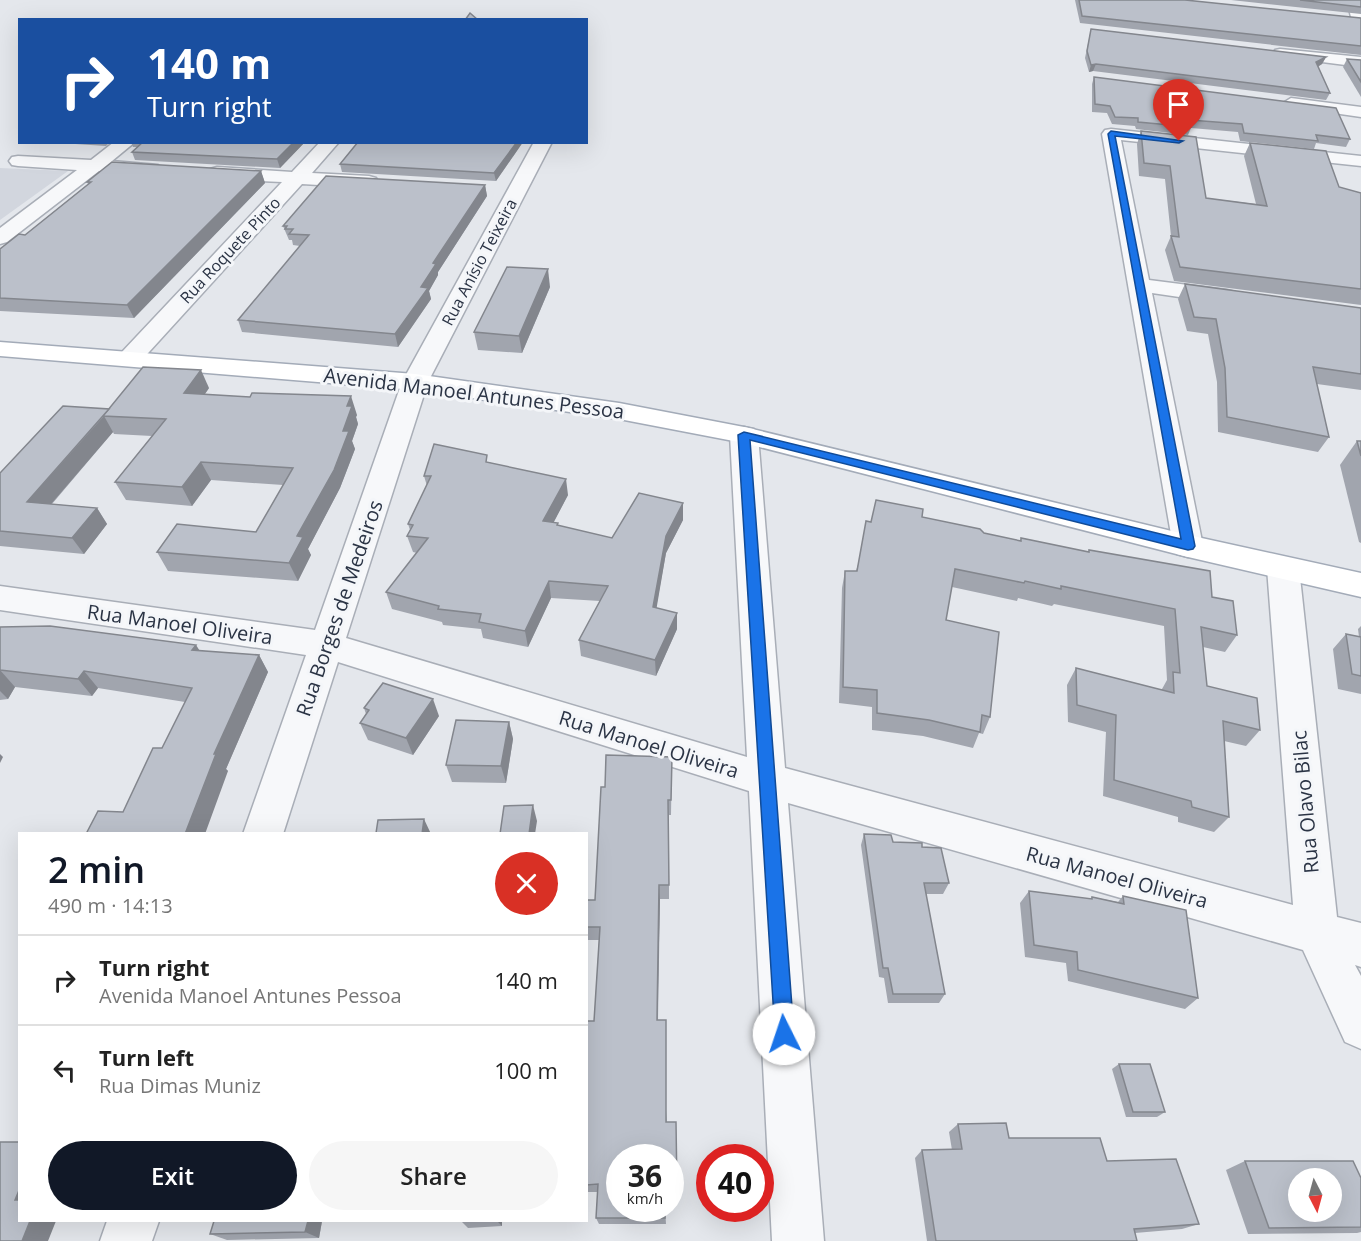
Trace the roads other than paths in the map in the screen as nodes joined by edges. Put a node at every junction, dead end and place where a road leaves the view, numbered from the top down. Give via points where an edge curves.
1 (1354, 0) edge
2 (1357, 22) edge
3 (1267, 51) edge
4 (1361, 62) edge
5 (1280, 102) edge
6 (1361, 112) edge
7 (124, 144) edge
8 (328, 144) edge
9 (542, 144) edge
10 (18, 161) dead end
11 (1361, 161) edge
12 (96, 166) junction
13 (167, 170) edge
14 (203, 172) edge
15 (298, 177) junction
16 (390, 183) edge
17 (495, 189) dead end
18 (518, 190) junction
19 (0, 238) edge
20 (1140, 285) junction
21 (1245, 299) edge
22 (0, 349) edge
23 (130, 358) junction
24 (415, 382) junction
25 (744, 435) junction
26 (1188, 546) junction
27 (1283, 568) junction
28 (1361, 585) edge
29 (0, 598) edge
30 (327, 645) junction
31 (767, 780) junction
32 (264, 832) edge
33 (1317, 932) junction
34 (1361, 945) edge
35 (1361, 1026) edge
36 (133, 1222) edge
37 (126, 1241) edge
38 (798, 1241) edge

1 - 2 street
3 - 4 street
5 - 6 street
7 - 12 street
8 - 15 street, Rua Roquete Pinto
9 - 18 street, Rua Anísio Teixeira
10 - 12 street
11 - 20 street via 1111,134
12 - 13 street
12 - 19 street
14 - 15 street
15 - 16 street
15 - 23 street, Rua Roquete Pinto
17 - 18 street
18 - 24 street, Rua Anísio Teixeira
20 - 21 street
20 - 26 street
22 - 23 main road, Avenida Manoel Antunes Pessoa
23 - 24 main road, Avenida Manoel Antunes Pessoa
24 - 25 main road, Avenida Manoel Antunes Pessoa via 573,403
24 - 30 street, Rua Borges de Medeiros
25 - 26 main road, Avenida Manoel Antunes Pessoa
25 - 31 street
26 - 27 main road, Avenida Manoel Antunes Pessoa
27 - 28 main road, Avenida Manoel Antunes Pessoa
27 - 33 street, Rua Olavo Bilac
29 - 30 street, Rua Manoel Oliveira
30 - 31 street, Rua Manoel Oliveira
30 - 32 street, Rua Borges de Medeiros
31 - 33 street, Rua Manoel Oliveira
31 - 38 street
33 - 34 street, Rua Manoel Oliveira
33 - 35 street, Rua Olavo Bilac
36 - 37 street

